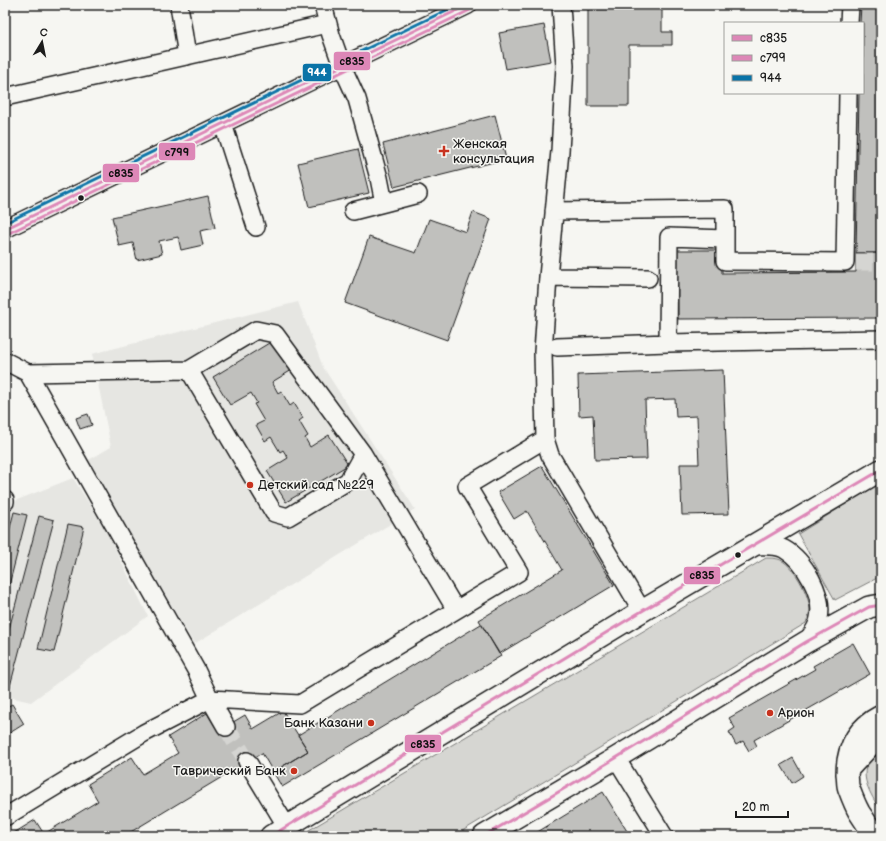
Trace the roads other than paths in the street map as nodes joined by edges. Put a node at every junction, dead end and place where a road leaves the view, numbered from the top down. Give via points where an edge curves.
1 (179, 5) edge
2 (323, 5) edge
3 (468, 5) edge
4 (561, 5) edge
5 (850, 5) edge
6 (849, 22) edge
7 (328, 24) junction
8 (187, 56) junction
9 (342, 66) junction
10 (848, 94) edge
11 (5, 97) edge
12 (223, 124) junction
13 (418, 194) dead end
14 (384, 203) junction
15 (353, 210) dead end
16 (554, 210) junction
17 (256, 227) dead end
18 (5, 229) edge
19 (725, 239) junction
20 (548, 277) junction
21 (648, 278) dead end
22 (881, 339) edge
23 (668, 343) junction
24 (557, 348) dead end
25 (5, 361) edge
26 (189, 370) junction
27 (28, 373) junction
28 (545, 439) junction
29 (363, 454) junction
30 (881, 470) edge
31 (750, 546) junction
32 (881, 605) edge
33 (456, 610) junction
34 (642, 611) junction
35 (806, 642) junction
36 (210, 699) junction
37 (881, 716) edge
38 (226, 727) tunnel mouth
39 (881, 737) edge
40 (616, 758) junction
41 (247, 762) tunnel mouth
42 (847, 769) junction
43 (5, 817) edge
44 (279, 831) edge
45 (484, 836) edge
46 (664, 836) edge
47 (873, 836) edge

1 - 8 street
2 - 7 street
3 - 9 street
4 - 16 street via 565,66
5 - 6 street
7 - 8 street
7 - 9 street
8 - 11 street
9 - 12 street
9 - 14 street via 357,99
10 - 19 street via 850,262 725,260
12 - 17 street
12 - 18 street
13 - 14 street
14 - 15 street
16 - 19 street via 725,209
16 - 20 street
19 - 23 street via 669,237
20 - 21 street
20 - 28 street via 543,352
22 - 23 street
23 - 24 street
25 - 27 street
26 - 27 street
26 - 29 street via 256,330 275,334
26 - 29 street via 274,513 288,517 348,481
27 - 36 street
28 - 33 street via 467,486 519,572
28 - 34 street via 550,455
29 - 33 street
30 - 31 main road
31 - 34 main road
31 - 35 street via 767,545 784,549 800,562 809,576 817,592 820,607 815,630
32 - 35 main road via 869,606
33 - 36 street via 300,704
34 - 44 main road
35 - 40 main road
36 - 38 street
36 - 43 street via 144,733
37 - 42 main road via 860,731 852,745
39 - 42 main road via 872,742
40 - 45 main road
40 - 46 street
41 - 44 street
42 - 47 main road via 848,787

